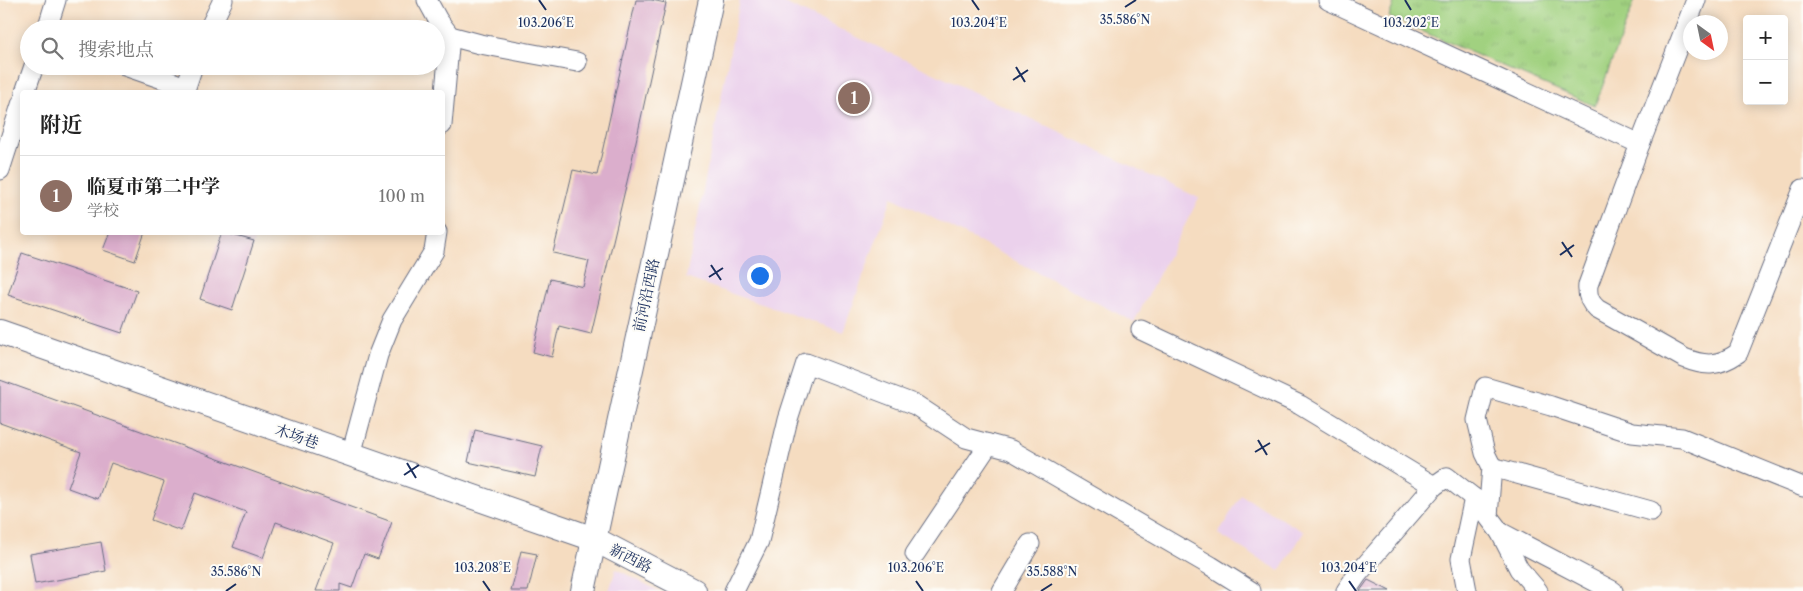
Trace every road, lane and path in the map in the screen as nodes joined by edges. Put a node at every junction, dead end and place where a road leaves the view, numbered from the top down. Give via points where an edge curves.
1 (56, 0) edge
2 (223, 0) edge
3 (427, 0) edge
4 (711, 0) edge
5 (1328, 0) edge
6 (1696, 0) edge
7 (50, 20) edge
8 (213, 20) edge
9 (438, 20) edge
10 (445, 29) edge
11 (450, 36) junction
12 (577, 62) dead end
13 (31, 75) edge
14 (151, 75) edge
15 (190, 75) edge
16 (27, 90) edge
17 (445, 92) edge
18 (20, 108) edge
19 (1640, 144) junction
20 (0, 170) edge
21 (1803, 189) edge
22 (437, 235) edge
23 (1141, 330) dead end
24 (0, 332) edge
25 (989, 444) junction
26 (351, 455) junction
27 (1492, 467) junction
28 (1434, 486) junction
29 (1803, 487) edge
30 (1474, 498) junction
31 (1651, 511) dead end
32 (1488, 516) junction
33 (1500, 532) junction
34 (594, 539) junction
35 (1030, 544) dead end
36 (915, 554) dead end
37 (583, 591) edge
38 (694, 591) edge
39 (734, 591) edge
40 (1002, 591) edge
41 (1251, 591) edge
42 (1346, 591) edge
43 (1467, 591) edge
44 (1538, 591) edge
45 (1613, 591) edge

1 - 7 street
2 - 8 street
3 - 9 street
4 - 34 main road, 前河沿西路
5 - 19 street
6 - 19 street
10 - 11 street
11 - 12 street
11 - 17 street
13 - 16 street
14 - 15 street via 186,87
18 - 20 street
19 - 21 street via 1588,285 1589,298 1597,309 1697,364 1712,365 1738,353
22 - 26 street via 434,251 392,320 378,355
23 - 28 street via 1300,405
24 - 26 main road, 木场巷
25 - 36 street
25 - 39 street via 966,438 916,405 806,363 788,419 759,541
25 - 41 street via 1011,450
26 - 34 main road, 木场巷
27 - 29 street via 1477,420 1485,387 1632,433 1682,438
27 - 31 street
27 - 32 street
28 - 30 street via 1447,478
28 - 42 street
30 - 32 street
30 - 43 street via 1461,559
32 - 33 street
33 - 44 street via 1519,569
33 - 45 street
34 - 37 main road, 前河沿西路
34 - 38 main road, 新西路
35 - 40 street

